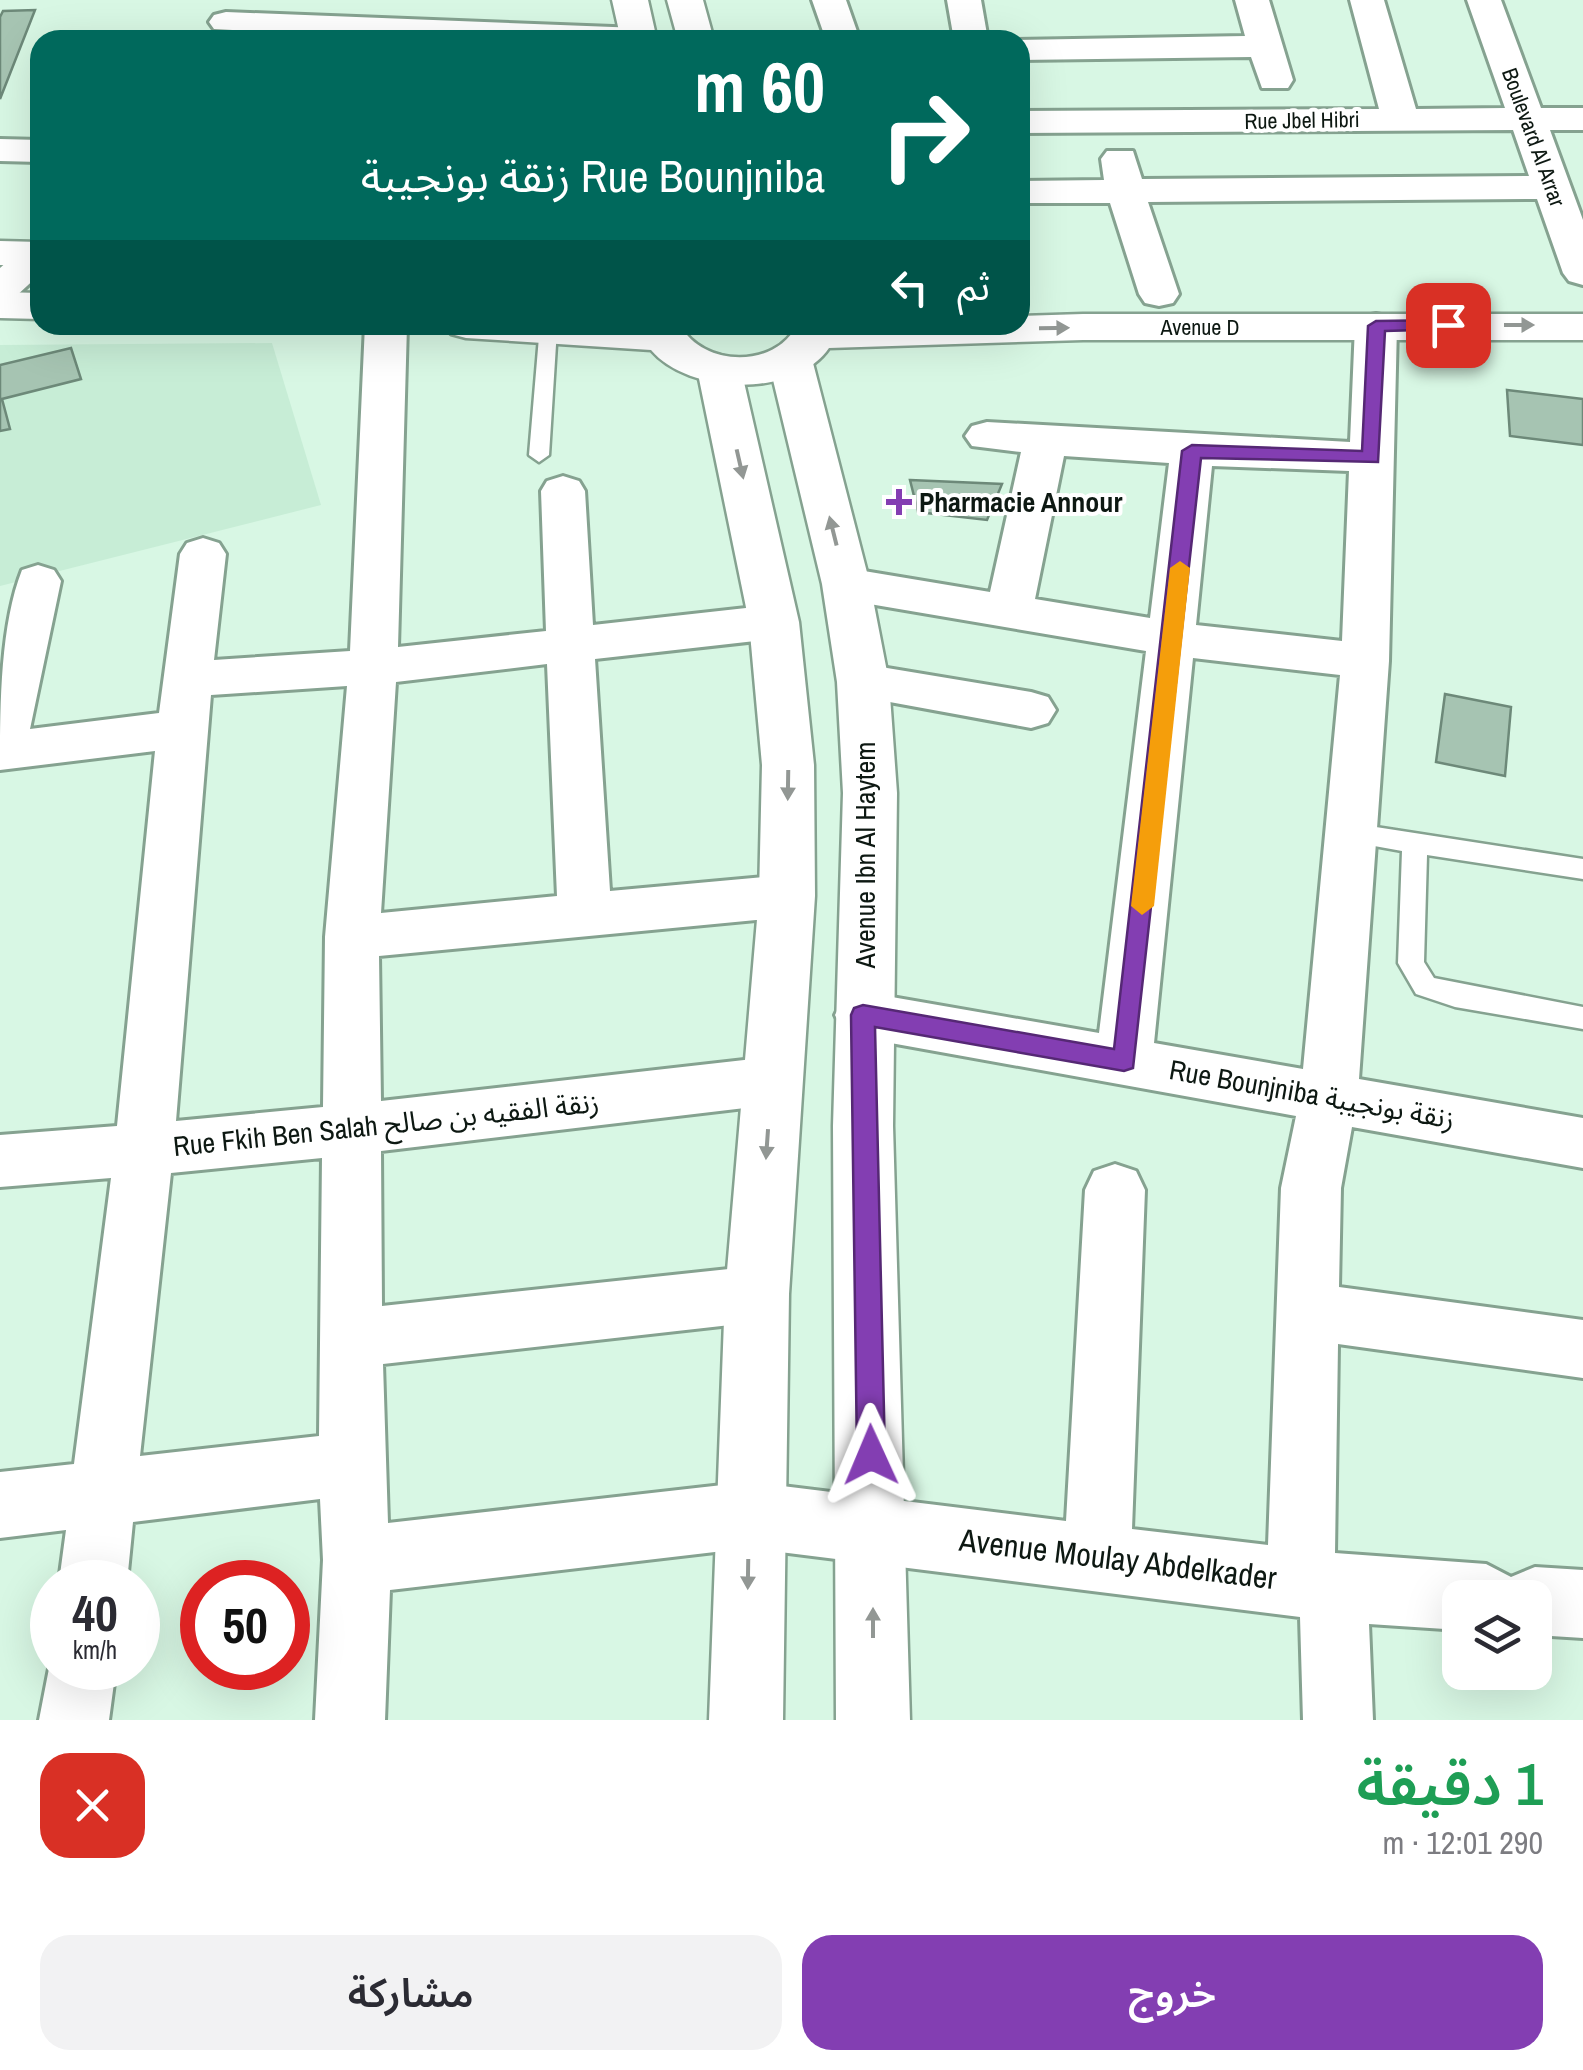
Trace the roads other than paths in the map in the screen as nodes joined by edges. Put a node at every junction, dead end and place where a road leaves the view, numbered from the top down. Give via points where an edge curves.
1 (630, 0) edge
2 (685, 0) edge
3 (829, 0) edge
4 (964, 0) edge
5 (1252, 0) edge
6 (1367, 0) edge
7 (1484, 0) edge
8 (225, 21) edge
9 (432, 30) edge
10 (637, 30) edge
11 (693, 30) edge
12 (840, 30) edge
13 (969, 30) edge
14 (1266, 46) junction
15 (1030, 50) edge
16 (1400, 118) junction
17 (1527, 118) junction
18 (1583, 119) edge
19 (1287, 120) junction
20 (1030, 122) edge
21 (1114, 122) junction
22 (0, 150) edge
23 (30, 151) edge
24 (1552, 187) junction
25 (1125, 190) junction
26 (1030, 192) edge
27 (0, 254) edge
28 (30, 254) edge
29 (30, 263) edge
30 (1583, 273) edge
31 (0, 289) edge
32 (1160, 294) junction
33 (1030, 296) edge
34 (1583, 296) edge
35 (0, 305) edge
36 (30, 306) edge
37 (1376, 326) junction
38 (1583, 326) edge
39 (1030, 329) edge
40 (386, 335) edge
41 (547, 335) edge
42 (664, 335) edge
43 (900, 335) edge
44 (809, 339) edge
45 (719, 369) junction
46 (988, 436) dead end
47 (1045, 443) junction
48 (1192, 451) junction
49 (1372, 457) junction
50 (551, 473) joint
51 (203, 554) dead end
52 (38, 581) dead end
53 (846, 584) junction
54 (1009, 611) junction
55 (774, 622) junction
56 (1173, 639) junction
57 (568, 644) junction
58 (1365, 662) junction
59 (372, 667) junction
60 (863, 682) junction
61 (186, 704) junction
62 (1031, 710) dead end
63 (0, 751) edge
64 (1350, 833) junction
65 (1416, 843) junction
66 (1583, 869) edge
67 (786, 896) junction
68 (584, 914) junction
69 (352, 937) junction
70 (863, 1015) junction
71 (1583, 1018) edge
72 (1124, 1061) junction
73 (771, 1081) junction
74 (1329, 1096) junction
75 (350, 1130) junction
76 (1583, 1143) edge
77 (144, 1150) junction
78 (0, 1161) edge
79 (1115, 1190) dead end
80 (757, 1294) junction
81 (1305, 1311) junction
82 (351, 1338) junction
83 (1583, 1349) edge
84 (351, 1464) junction
85 (105, 1494) junction
86 (0, 1505) edge
87 (749, 1515) junction
88 (873, 1528) junction
89 (1097, 1558) junction
90 (96, 1560) edge
91 (357, 1560) junction
92 (1318, 1584) junction
93 (1442, 1594) edge
94 (1552, 1602) edge
95 (1583, 1604) edge
96 (78, 1690) edge
97 (74, 1720) edge
98 (350, 1720) edge
99 (746, 1720) edge
100 (873, 1720) edge
101 (1338, 1720) edge

1 - 10 main road
2 - 11 main road
3 - 12 street
4 - 13 street
5 - 14 street
6 - 16 street
7 - 17 street, Boulevard Al Arrar
8 - 9 street
14 - 15 street
14 - 19 street
16 - 17 street, Rue Jbel Hibri
16 - 19 street, Rue Jbel Hibri
17 - 18 street, Rue Jbel Hibri
17 - 24 street, Boulevard Al Arrar
19 - 21 street, Rue Jbel Hibri
20 - 21 street, Rue Jbel Hibri
21 - 25 street
22 - 23 street
24 - 25 street
24 - 30 street, Boulevard Al Arrar
25 - 26 street
25 - 32 street
27 - 28 main road
29 - 31 street
32 - 33 main road, Avenue D
32 - 34 main road, Avenue D
35 - 36 main road
37 -> 38 main road, Avenue D
39 -> 37 main road, Avenue D
37 - 49 street
40 - 59 street
41 - 50 lane
42 - 45 main road via 694,363
44 -> 43 main road, Avenue D
44 - 45 main road, Avenue D via 757,368
53 -> 44 main road, Avenue Ibn Al Haytem
45 -> 55 main road
46 - 47 street
47 - 48 street
47 - 54 street
48 - 49 street
48 - 56 street
49 - 58 street
50 - 57 street
51 - 61 street
52 - 63 street
53 - 54 street
53 - 60 main road, Avenue Ibn Al Haytem
54 - 56 street
55 - 57 street
55 -> 67 main road via 788,766
56 - 58 street
56 - 72 street
57 - 59 street
57 - 68 street
58 - 64 street
59 - 61 street
59 - 69 street
60 - 62 street
60 - 70 main road, Avenue Ibn Al Haytem via 870,792
61 - 63 street
61 - 77 street
64 - 65 lane
64 - 74 street
65 - 66 lane
65 - 71 lane via 1410,963 1424,986
67 - 68 street
67 - 73 main road
68 - 69 street
69 - 75 street
70 - 72 street, Rue Bounjniba زنقة بونجيبة
70 - 88 main road, Avenue Ibn Al Haytem
72 - 74 street, Rue Bounjniba زنقة بونجيبة
73 - 75 street, Rue Fkih Ben Salah زنقة الفقيه بن صالح
73 -> 80 main road
74 - 76 street, Rue Bounjniba زنقة بونجيبة
74 - 81 street via 1311,1188
75 - 77 street, Rue Fkih Ben Salah زنقة الفقيه بن صالح
75 - 82 street
77 - 78 street, Rue Fkih Ben Salah زنقة الفقيه بن صالح
77 - 85 street
79 - 89 street
80 - 82 street
80 - 87 main road
81 - 83 street
81 - 92 street
82 - 84 street
84 - 85 street
84 - 91 street
85 - 86 street
85 - 90 street
87 - 88 street, Avenue Moulay Abdelkader
87 - 91 street, Avenue Moulay Abdelkader
87 -> 99 main road
88 - 89 street, Avenue Moulay Abdelkader
100 -> 88 main road, Avenue Ibn Al Haytem
89 - 92 street, Avenue Moulay Abdelkader
91 - 98 street
92 - 93 street, Avenue Moulay Abdelkader
92 - 101 street
94 - 95 street
96 - 97 street

